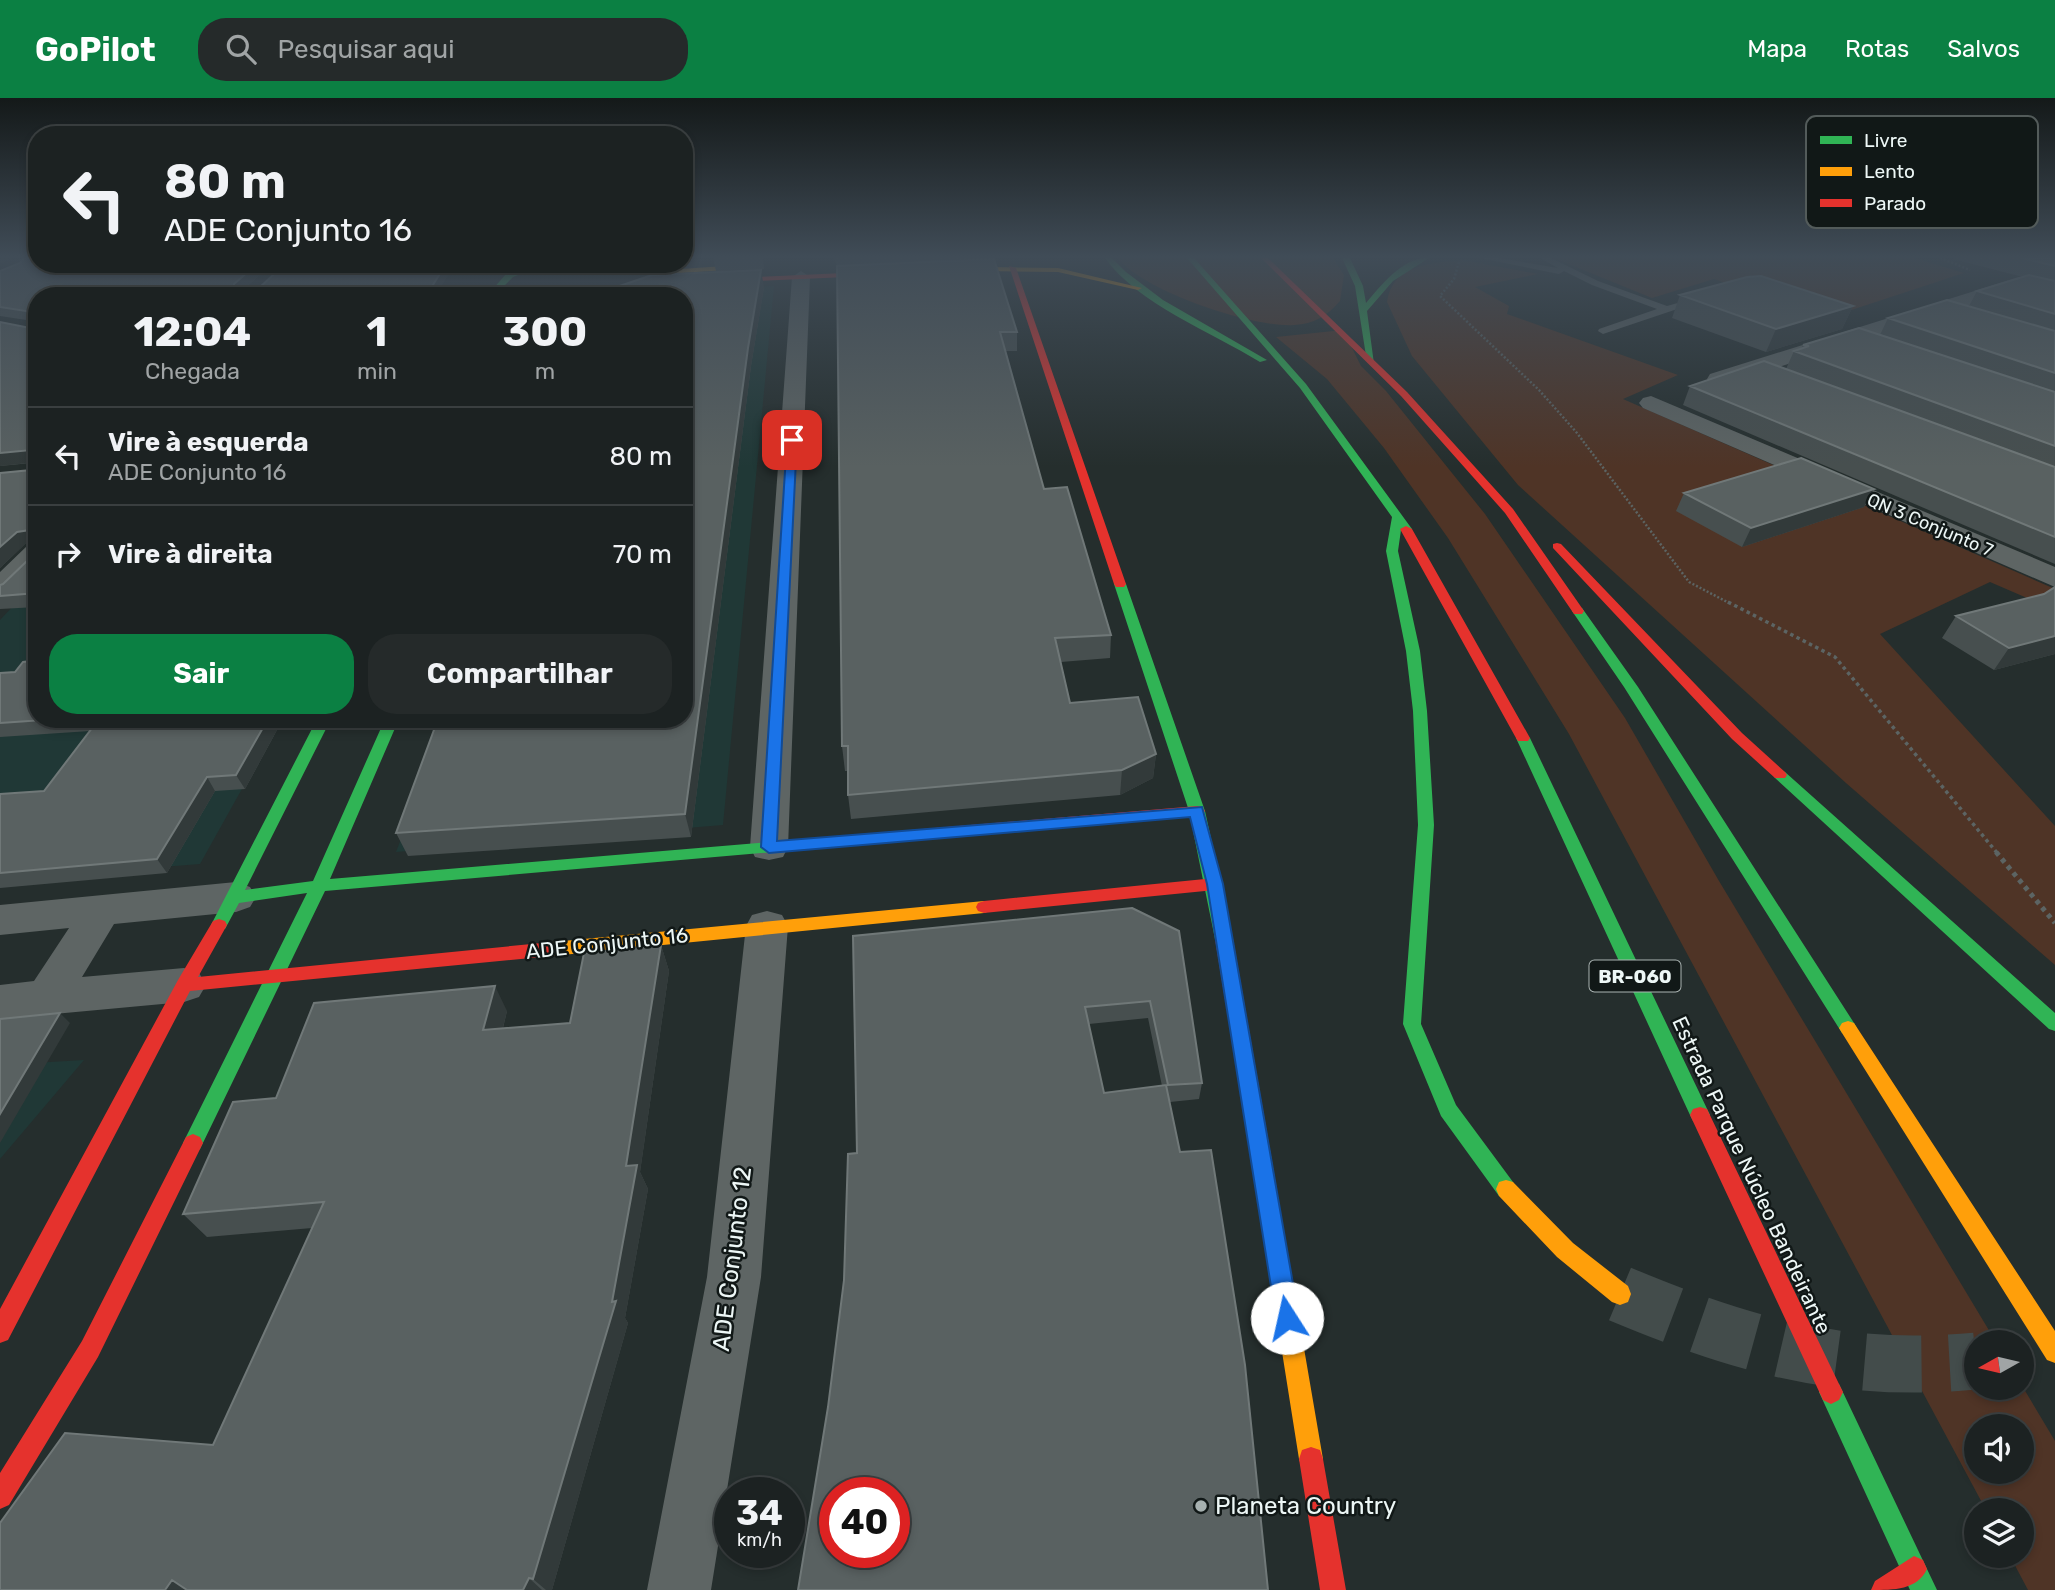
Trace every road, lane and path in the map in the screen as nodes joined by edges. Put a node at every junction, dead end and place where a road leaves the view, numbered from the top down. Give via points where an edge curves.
1 (796, 328) edge
2 (1036, 328) edge
3 (1211, 328) edge
4 (1251, 328) edge
5 (1336, 328) edge
6 (1366, 328) edge
7 (1473, 328) edge
8 (1613, 328) edge
9 (1877, 328) edge
10 (1603, 331) dead end
11 (1851, 336) junction
12 (1889, 349) edge
13 (1371, 362) junction
14 (1751, 367) junction
15 (1789, 382) edge
16 (1701, 384) edge
17 (1303, 386) junction
18 (1676, 393) dead end
19 (1509, 511) junction
20 (1397, 514) junction
21 (28, 561) edge
22 (2055, 578) edge
23 (0, 589) edge
24 (320, 728) edge
25 (388, 728) edge
26 (1197, 811) junction
27 (769, 847) junction
28 (1215, 884) junction
29 (319, 886) junction
30 (236, 897) junction
31 (102, 910) junction
32 (0, 920) edge
33 (2055, 923) edge
34 (767, 926) junction
35 (274, 977) junction
36 (184, 985) junction
37 (47, 999) junction
38 (0, 1002) edge
39 (2055, 1024) edge
40 (1620, 1294) tunnel mouth
41 (0, 1332) edge
42 (2055, 1352) edge
43 (0, 1496) edge
44 (1914, 1569) junction
45 (679, 1590) edge
46 (1333, 1590) edge
47 (1884, 1590) edge
48 (1924, 1590) edge

1 - 27 street
2 - 26 main road
3 - 17 main road
4 - 17 main road, Estrada Parque Núcleo Bandeirante / BR-060
5 - 13 main road
6 - 13 main road
7 - 33 path via 1577,433 1689,582 1835,657
8 - 10 lane
9 - 11 street
11 - 12 street
11 - 14 street
13 - 19 main road
14 - 15 street
14 - 16 street
17 - 20 main road, Estrada Parque Núcleo Bandeirante / BR-060
18 - 22 street, QN 3 Conjunto 7 via 1651,403
19 - 39 main road via 1546,534 1737,736
19 - 42 main road via 1631,687
20 - 40 main road via 1392,551 1413,651 1425,813 1412,1024 1448,1110 1479,1156 1565,1250
20 - 44 main road, Estrada Parque Núcleo Bandeirante / BR-060 via 1518,728
21 - 23 street
24 - 30 main road
25 - 29 main road
26 - 27 main road
26 - 28 main road
27 - 29 main road
28 - 34 main road, ADE Conjunto 16
28 - 46 main road
29 - 30 main road
29 - 35 main road
30 - 31 street
30 - 36 main road
31 - 32 street
31 - 37 street
34 - 35 main road, ADE Conjunto 16
34 - 45 street, ADE Conjunto 12 via 734,1277
35 - 36 main road, ADE Conjunto 16
35 - 43 main road via 90,1349
36 - 37 street, ADE Conjunto 16
36 - 41 main road
37 - 38 street, ADE Conjunto 16
44 - 47 main road
44 - 48 main road, Estrada Parque Núcleo Bandeirante / BR-060

